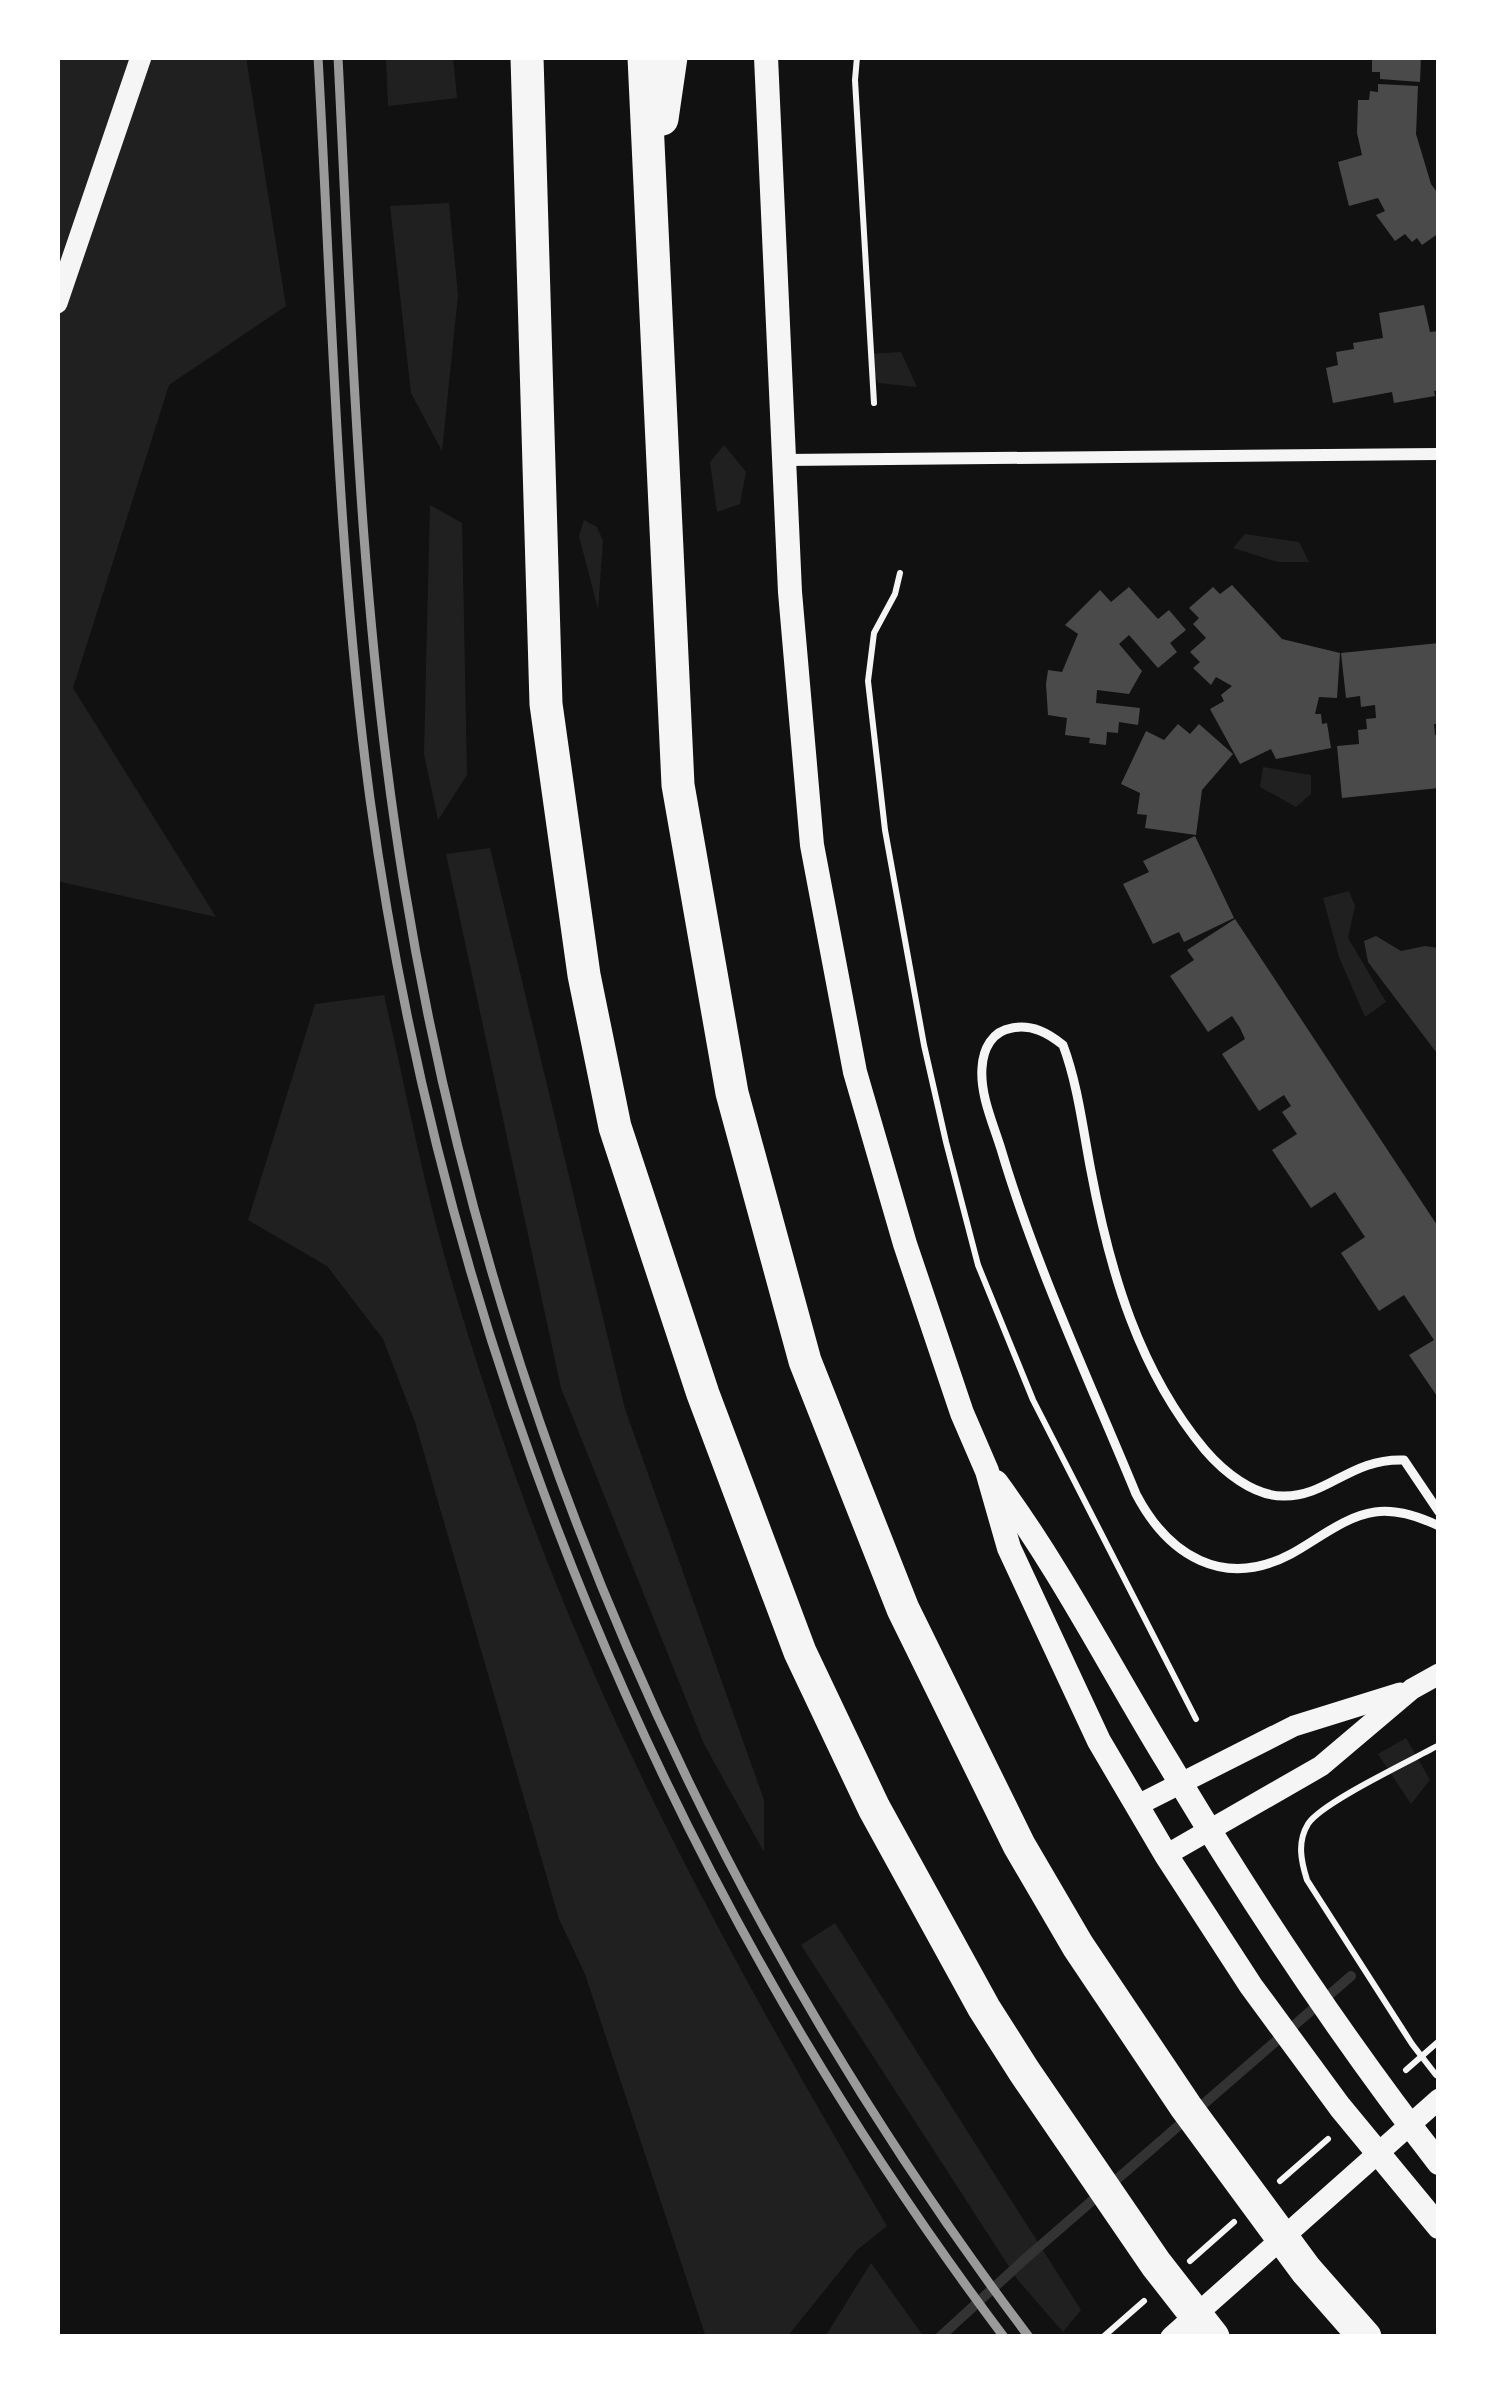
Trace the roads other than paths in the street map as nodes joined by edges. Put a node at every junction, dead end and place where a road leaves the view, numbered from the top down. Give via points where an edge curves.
1 (141, 57) edge
2 (527, 57) edge
3 (644, 57) edge
4 (670, 57) edge
5 (766, 57) edge
6 (650, 204) junction
7 (57, 303) edge
8 (1439, 454) edge
9 (784, 460) junction
10 (987, 1471) junction
11 (1439, 1512) edge
12 (1439, 1526) edge
13 (1439, 1674) edge
14 (1412, 1689) junction
15 (1179, 1781) junction
16 (1136, 1806) junction
17 (1208, 1829) junction
18 (1166, 1855) junction
19 (1439, 2098) edge
20 (1439, 2163) edge
21 (1439, 2227) edge
22 (1171, 2337) edge
23 (1213, 2337) edge
24 (1365, 2337) edge

1 - 7 street
2 - 23 highway via 546,704 584,975 615,1127 800,1652 902,1861 1024,2072
3 - 6 highway
4 - 6 highway
5 - 9 main road
6 - 24 highway via 678,785 728,1070 806,1361 904,1609 1019,1845 1244,2188
8 - 9 street
9 - 10 main road via 795,688 829,950 905,1244
10 - 15 main road via 1036,1537
10 - 16 main road via 1009,1548
11 - 12 lane via 1404,1460 1364,1464 1316,1490 1280,1497 1215,1461 1179,1419 1125,1312 1063,1045 1030,1028 994,1035 983,1089 1022,1218 1136,1494 1169,1542 1221,1568 1252,1568 1376,1511
13 - 14 street
14 - 15 street via 1294,1726
14 - 17 street via 1321,1766
15 - 16 street
15 - 17 main road
16 - 18 main road
17 - 18 street
17 - 20 main road via 1372,2078
18 - 21 main road via 1340,2107
19 - 22 street

